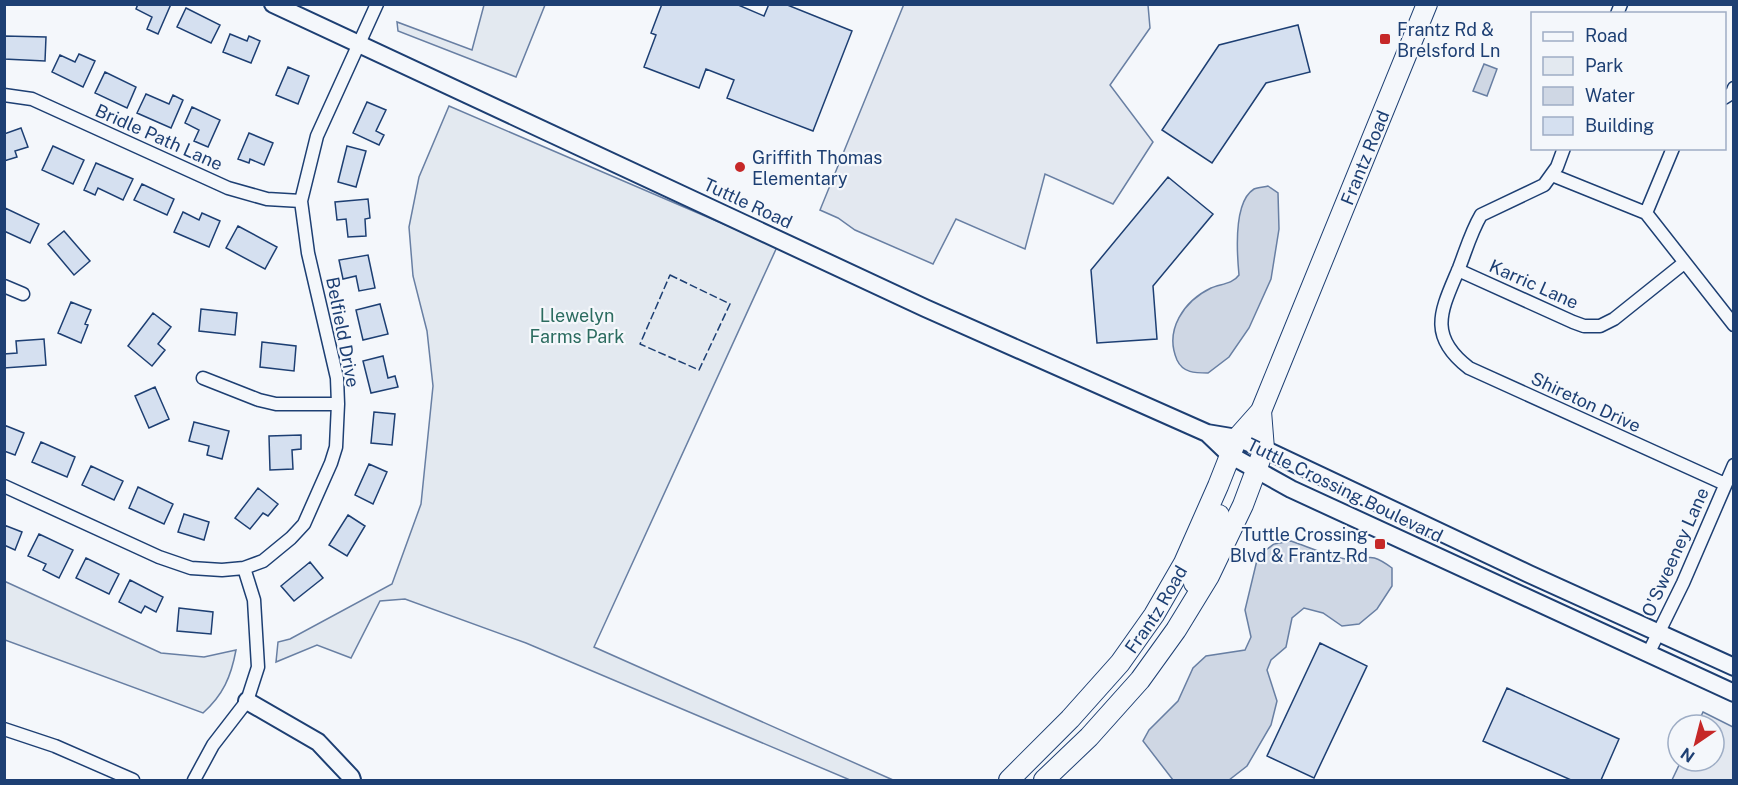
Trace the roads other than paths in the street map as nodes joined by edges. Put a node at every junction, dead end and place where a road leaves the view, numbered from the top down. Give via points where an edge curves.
1 (273, 4) edge
2 (377, 4) edge
3 (1427, 4) edge
4 (359, 44) junction
5 (4, 95) edge
6 (1563, 150) edge
7 (1672, 150) edge
8 (1552, 175) junction
9 (301, 201) junction
10 (1646, 213) junction
11 (1684, 263) junction
12 (1458, 270) junction
13 (4, 286) edge
14 (23, 294) dead end
15 (1734, 325) edge
16 (203, 378) dead end
17 (338, 404) junction
18 (1262, 411) junction
19 (1207, 433) joint
20 (1264, 449) junction
21 (1235, 451) junction
22 (1734, 465) edge
23 (1256, 470) junction
24 (1725, 484) junction
25 (4, 486) edge
26 (244, 568) junction
27 (1183, 620) junction
28 (1659, 633) junction
29 (1648, 654) junction
30 (1734, 667) edge
31 (1734, 693) edge
32 (247, 701) junction
33 (4, 729) edge
34 (1015, 779) edge
35 (133, 780) edge
36 (194, 780) edge
37 (352, 780) edge
38 (1044, 780) edge

1 - 4 main road, Tuttle Road
2 - 4 street, Belfield Drive
3 - 18 main road, Frantz Road
4 - 9 street, Belfield Drive via 317,136
4 - 19 main road, Tuttle Road via 925,308
5 - 9 street, Bridle Path Lane via 32,99 228,188 267,199
6 - 8 street
7 - 10 street
8 - 10 street
8 - 12 street via 1544,185 1481,215
9 - 17 street, Belfield Drive via 308,253 337,378
10 - 11 street
11 - 12 street, Karric Lane via 1600,326 1573,322
11 - 15 street
12 - 24 street, Shireton Drive via 1443,306 1441,324 1454,356 1469,368
13 - 14 street
16 - 17 street via 276,404
17 - 26 street, Belfield Drive via 336,447 304,524 263,561
18 - 20 main road, Frantz Road
18 - 21 main road, Frantz Road
19 - 21 main road, Tuttle Crossing Boulevard
20 - 21 main road, Tuttle Crossing Boulevard
20 - 23 main road, Frantz Road
20 - 28 main road, Tuttle Crossing Boulevard
21 - 23 main road, Tuttle Crossing Boulevard
21 - 27 main road
21 - 34 main road, Frantz Road via 1184,563 1154,615 1119,663
22 - 24 street, O'Sweeney Lane
23 - 27 main road, Frantz Road via 1209,576
23 - 29 main road, Tuttle Crossing Boulevard
24 - 28 street, O'Sweeney Lane
25 - 26 street, Belfield Drive via 191,568
26 - 32 street via 254,600 258,667
27 - 38 main road, Frantz Road via 1140,680
28 - 29 street, O'Sweeney Lane
28 - 30 main road, Tuttle Crossing Boulevard
29 - 31 main road, Tuttle Crossing Boulevard
32 - 36 street via 213,745
32 - 37 main road via 318,742
33 - 35 street

